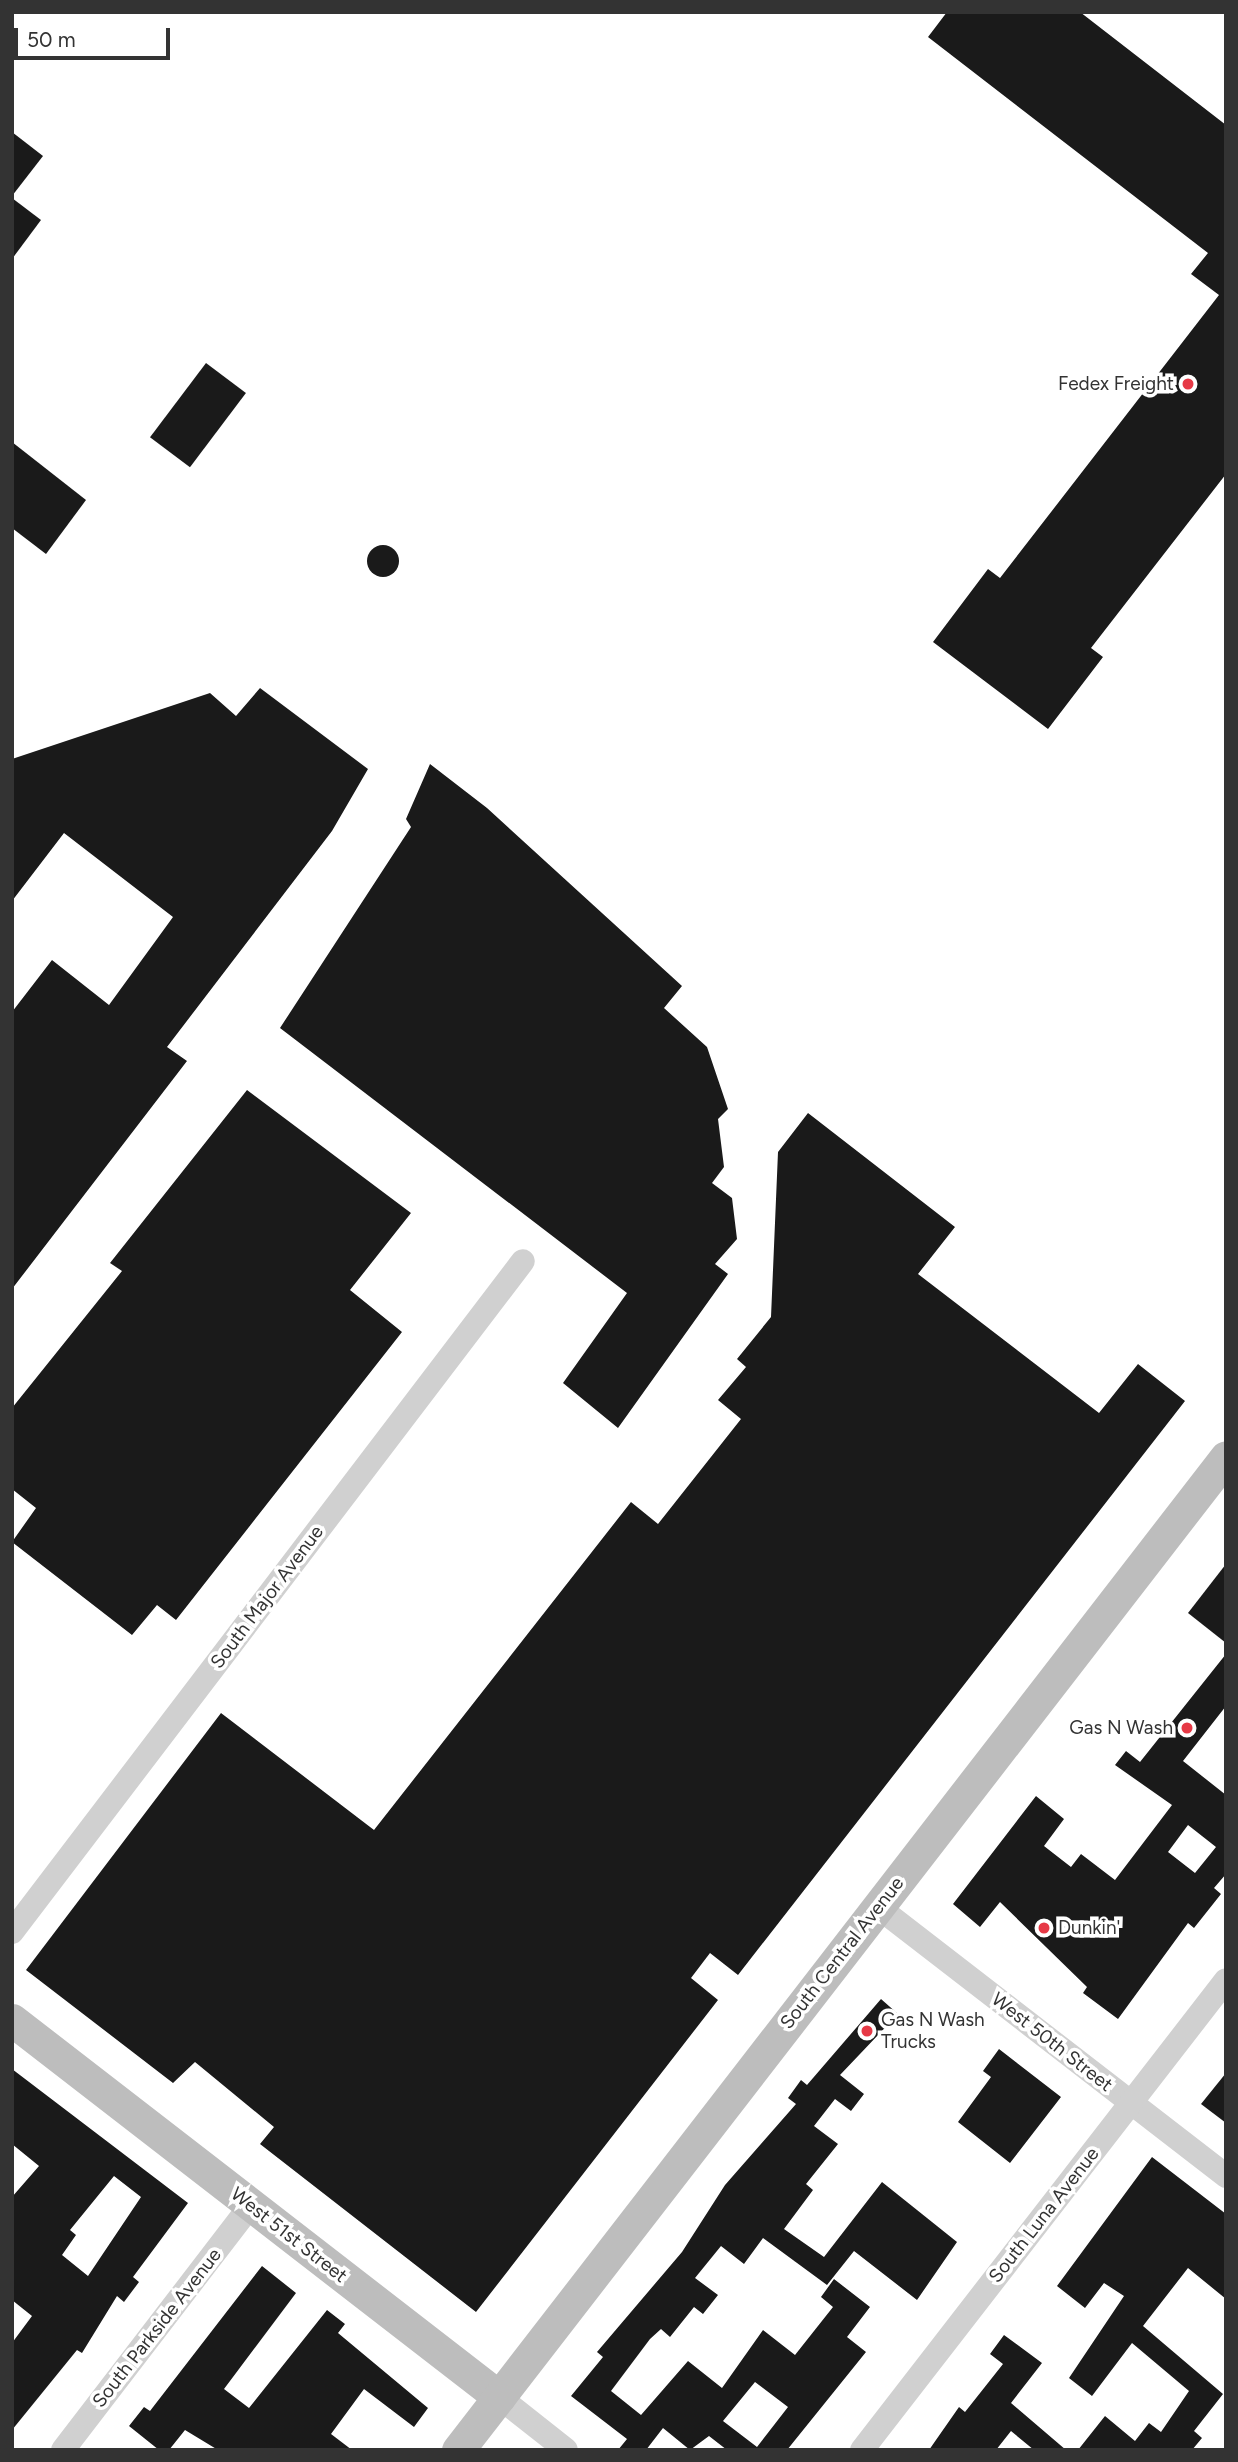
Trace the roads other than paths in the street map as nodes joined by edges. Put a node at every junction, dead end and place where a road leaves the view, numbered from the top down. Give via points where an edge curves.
1 (523, 1261) dead end
2 (1226, 1457) edge
3 (878, 1907) junction
4 (12, 1932) edge
5 (1226, 1980) edge
6 (12, 2020) edge
7 (1131, 2103) junction
8 (1226, 2176) edge
9 (251, 2206) junction
10 (499, 2397) junction
11 (63, 2450) edge
12 (458, 2450) edge
13 (566, 2450) edge
14 (862, 2450) edge

1 - 4 street, South Major Avenue
2 - 3 main road, South Central Avenue
3 - 7 street, West 50th Street
3 - 10 main road, South Central Avenue
5 - 7 street, South Luna Avenue
6 - 9 main road, West 51st Street
7 - 8 street, West 50th Street
7 - 14 street, South Luna Avenue
9 - 10 main road, West 51st Street
9 - 11 street, South Parkside Avenue
10 - 12 main road, South Central Avenue
10 - 13 street, West 51st Street

